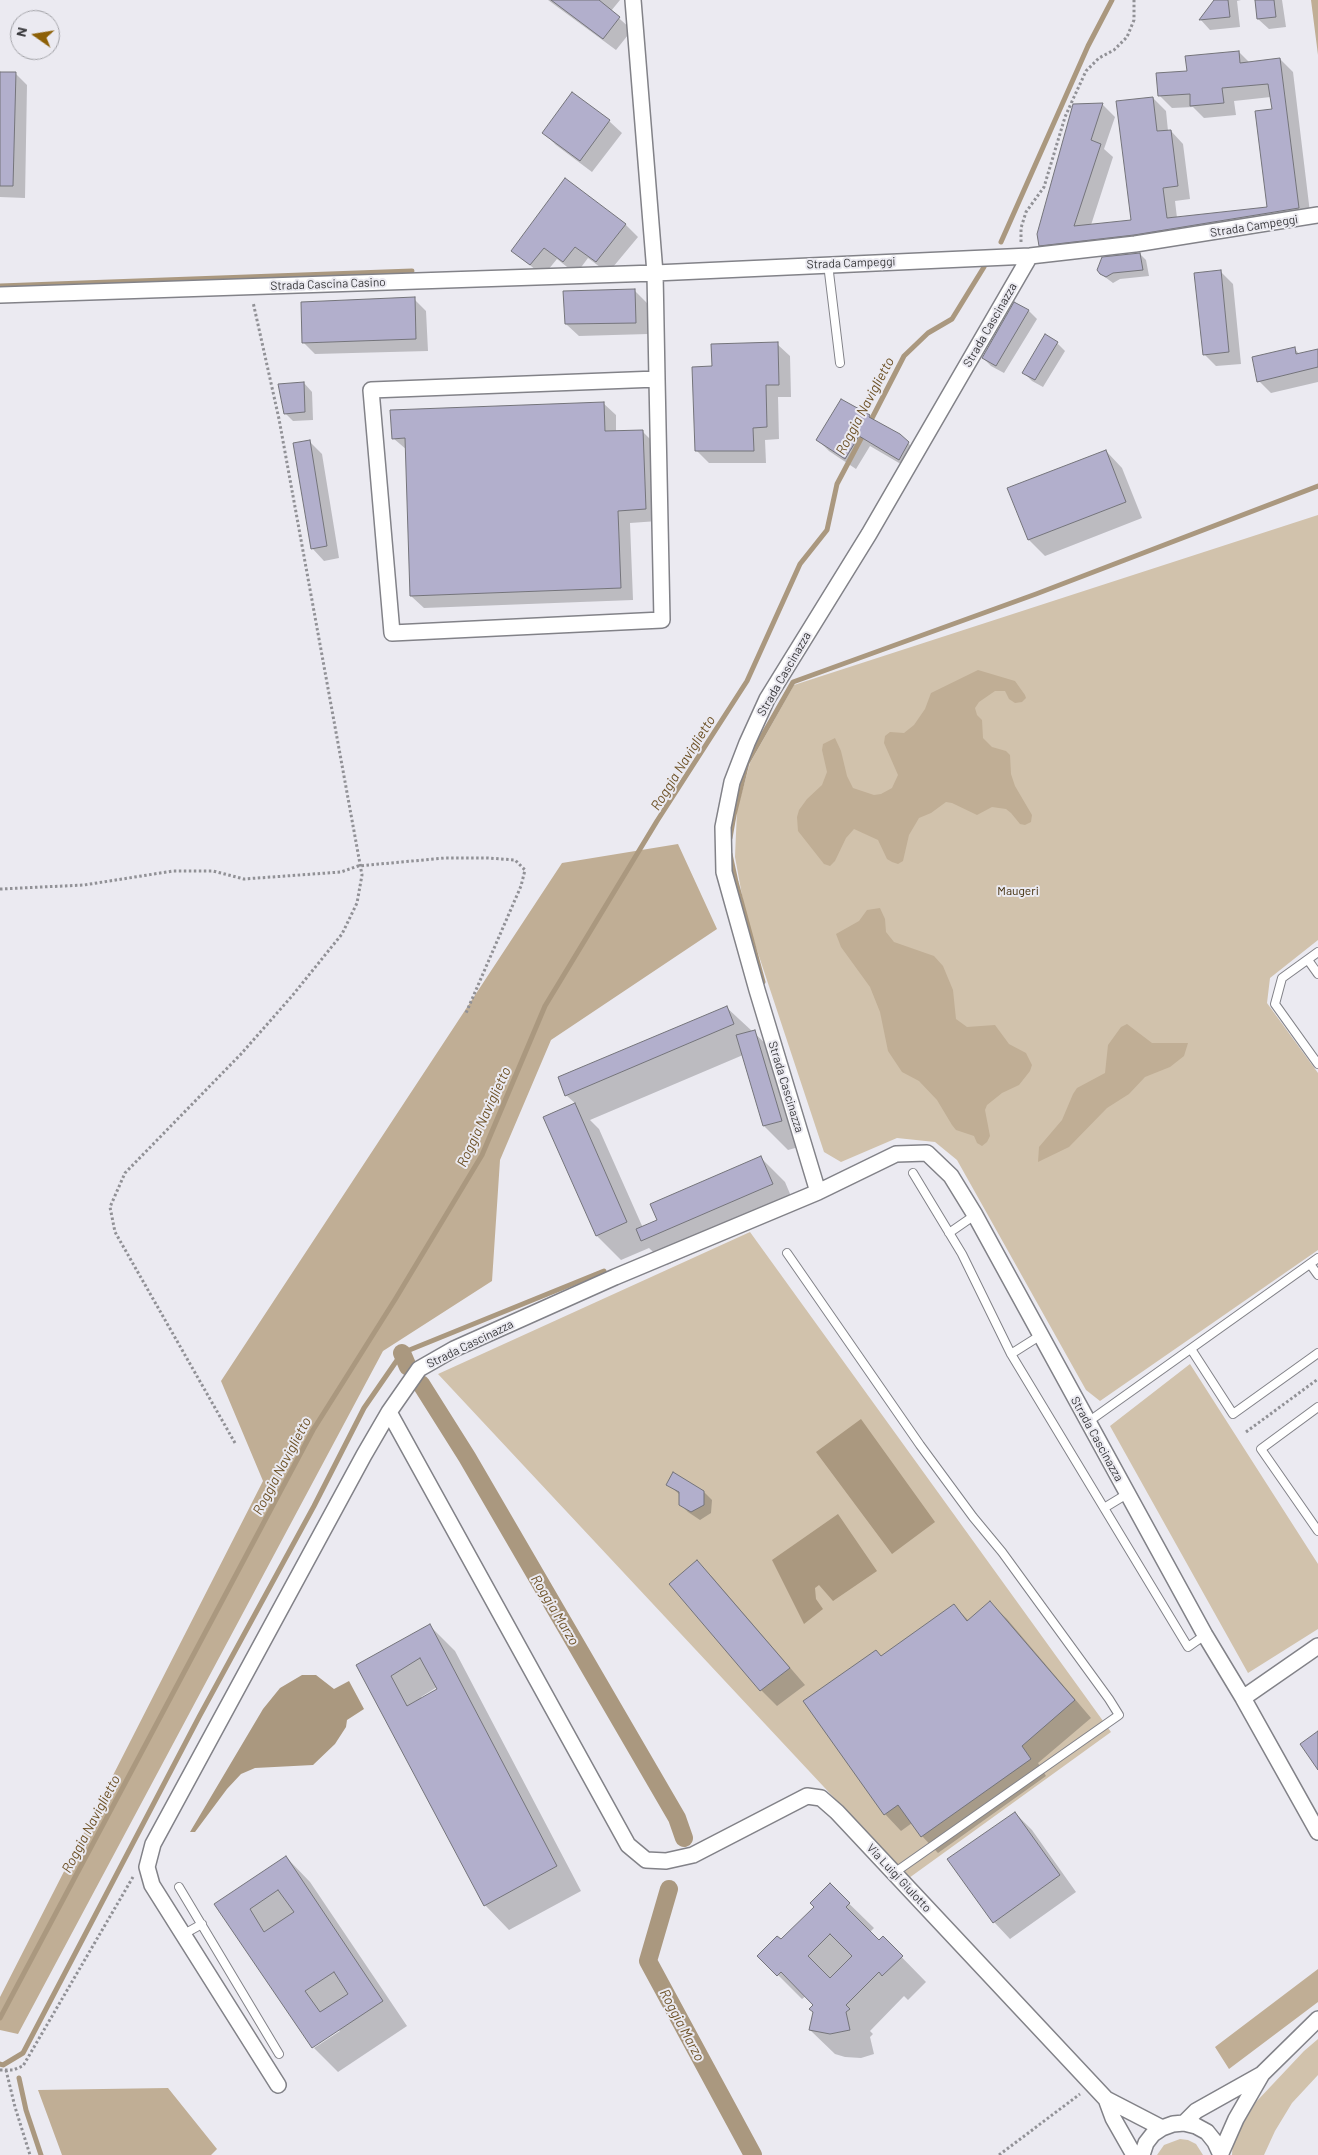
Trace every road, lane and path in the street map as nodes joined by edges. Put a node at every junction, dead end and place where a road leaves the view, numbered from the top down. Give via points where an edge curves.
1 (633, 0) edge
2 (1134, 0) edge
3 (1318, 216) edge
4 (1030, 256) junction
5 (828, 264) junction
6 (655, 273) junction
7 (250, 286) junction
8 (0, 294) edge
9 (840, 363) dead end
10 (657, 379) junction
11 (358, 866) junction
12 (0, 889) edge
13 (1318, 952) edge
14 (1308, 960) junction
15 (1318, 974) edge
16 (466, 1013) dead end
17 (1318, 1064) edge
18 (913, 1173) dead end
19 (818, 1192) junction
20 (975, 1215) junction
21 (949, 1233) junction
22 (787, 1253) dead end
23 (1318, 1258) edge
24 (1310, 1264) junction
25 (1318, 1275) edge
26 (1041, 1335) junction
27 (1191, 1349) junction
28 (1318, 1353) edge
29 (1011, 1354) junction
30 (1318, 1379) edge
31 (1318, 1407) edge
32 (390, 1412) junction
33 (1088, 1422) junction
34 (1246, 1432) dead end
35 (235, 1443) dead end
36 (1127, 1494) junction
37 (1104, 1508) junction
38 (1318, 1531) edge
39 (1205, 1635) junction
40 (1318, 1646) edge
41 (1243, 1698) junction
42 (1318, 1832) edge
43 (138, 1869) dead end
44 (894, 1873) junction
45 (179, 1886) dead end
46 (202, 1924) junction
47 (184, 1934) junction
48 (1318, 2019) edge
49 (279, 2054) dead end
50 (0, 2070) edge
51 (6, 2070) junction
52 (1262, 2074) junction
53 (278, 2085) dead end
54 (1092, 2085) junction
55 (1106, 2099) junction
56 (1184, 2123) junction
57 (1162, 2128) junction
58 (1221, 2154) edge
59 (30, 2155) edge
60 (999, 2155) edge
61 (1134, 2155) edge
62 (1142, 2155) edge

1 - 6 street
2 - 4 path via 1134,20 1127,37 1086,71 1065,116 1044,187 1026,212 1021,228 1021,244
3 - 4 street, Strada Campeggi via 1135,244
4 - 5 street, Strada Campeggi
4 - 19 street, Strada Cascinazza via 874,526 768,699 732,782 723,828 724,872
5 - 6 street, Strada Campeggi
5 - 9 lane
6 - 7 street, Strada Cascina Casino
6 - 10 street
7 - 8 street, Strada Cascina Casino
7 - 11 path via 280,419
10 - 10 street via 370,390 392,634 662,620
11 - 12 path via 341,872 244,879 213,871 173,871 84,885
11 - 16 path via 488,858 515,860 525,870 522,886
11 - 35 path via 362,875 356,903 342,934 241,1054 126,1172 110,1207 115,1232
13 - 14 lane
14 - 15 lane
14 - 17 lane via 1282,978 1275,1004
18 - 21 lane
19 - 20 street, Strada Cascinazza via 896,1154 927,1153 951,1176
19 - 32 street, Strada Cascinazza via 454,1349 419,1368
20 - 21 lane
20 - 26 street, Strada Cascinazza
21 - 29 lane
22 - 44 lane via 972,1518 1002,1552 1119,1715
23 - 24 lane
24 - 25 lane
24 - 27 lane
26 - 29 lane
26 - 33 street, Strada Cascinazza
27 - 28 lane via 1233,1414
27 - 33 lane
29 - 37 lane
30 - 34 path
31 - 38 lane via 1261,1448
32 - 44 street, Via Luigi Giulotto via 628,1845 646,1860 666,1861 693,1855 806,1796 821,1798
32 - 47 street, Strada Cascinazza via 153,1844 147,1867 152,1885
33 - 36 street, Strada Cascinazza
36 - 37 lane
36 - 39 street, Strada Cascinazza
37 - 39 lane via 1188,1647
39 - 41 street, Strada Cascinazza
40 - 41 street
41 - 42 street, Strada Cascinazza
43 - 51 path via 23,2066
44 - 54 street, Via Luigi Giulotto
45 - 46 lane
46 - 47 lane
46 - 49 lane
47 - 53 street, Strada Cascinazza
48 - 52 street
50 - 51 path
51 - 59 path
52 - 56 street via 1196,2111
52 - 58 street via 1236,2119
54 - 55 street, Via Luigi Giulotto
54 - 60 path
55 - 57 street, Via Luigi Giulotto
55 - 61 street, Via Luigi Giulotto
56 - 57 street
56 - 58 street via 1207,2132
57 - 62 street via 1146,2143

